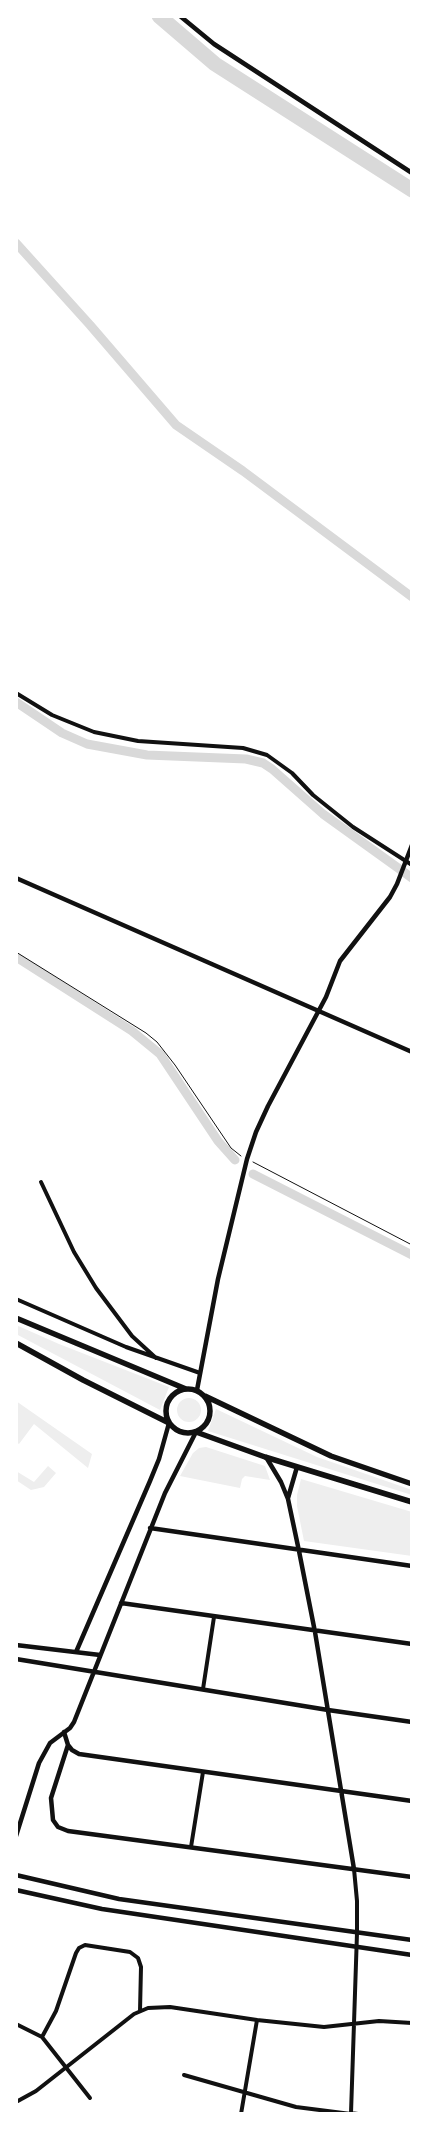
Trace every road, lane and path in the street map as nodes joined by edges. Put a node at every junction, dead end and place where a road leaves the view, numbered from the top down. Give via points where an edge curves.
1 (180, 16) edge
2 (412, 173) edge
3 (16, 693) edge
4 (412, 845) edge
5 (407, 862) junction
6 (412, 865) edge
7 (16, 878) edge
8 (16, 952) edge
9 (319, 1011) junction
10 (412, 1052) edge
11 (247, 1159) junction
12 (40, 1182) dead end
13 (412, 1245) edge
14 (16, 1299) edge
15 (16, 1318) edge
16 (16, 1343) edge
17 (156, 1358) junction
18 (200, 1373) junction
19 (186, 1389) junction
20 (197, 1390) junction
21 (205, 1396) junction
22 (170, 1422) junction
23 (196, 1432) junction
24 (265, 1457) junction
25 (296, 1467) junction
26 (412, 1484) edge
27 (288, 1499) junction
28 (412, 1502) edge
29 (150, 1528) junction
30 (299, 1551) junction
31 (412, 1566) edge
32 (121, 1603) junction
33 (214, 1617) junction
34 (315, 1632) junction
35 (412, 1644) edge
36 (16, 1645) edge
37 (76, 1652) junction
38 (100, 1655) junction
39 (16, 1659) edge
40 (94, 1670) junction
41 (203, 1689) junction
42 (328, 1710) junction
43 (412, 1722) edge
44 (64, 1732) junction
45 (68, 1745) junction
46 (203, 1772) junction
47 (341, 1792) junction
48 (412, 1801) edge
49 (16, 1836) edge
50 (191, 1847) junction
51 (354, 1869) junction
52 (16, 1875) edge
53 (412, 1876) edge
54 (16, 1890) edge
55 (357, 1933) junction
56 (412, 1940) edge
57 (357, 1947) junction
58 (412, 1955) edge
59 (140, 2011) junction
60 (257, 2020) junction
61 (412, 2022) edge
62 (16, 2024) edge
63 (354, 2024) junction
64 (42, 2037) junction
65 (66, 2068) junction
66 (184, 2075) dead end
67 (245, 2091) junction
68 (90, 2098) dead end
69 (16, 2102) edge
70 (241, 2114) edge
71 (351, 2114) edge
72 (358, 2114) edge

1 - 2 street via 214,44
3 - 5 street via 52,715 94,732 147,742 243,748 268,755 346,822
4 - 5 street
5 - 6 street
5 - 9 street via 384,907 340,961
7 - 9 street
8 - 11 path via 157,1042 231,1148
9 - 10 street
9 - 11 street via 268,1106
11 - 13 path
11 - 18 street via 218,1279
12 - 17 street via 74,1252 96,1288 132,1336
14 - 17 street
15 - 19 highway
16 - 22 highway
17 - 18 street
18 - 20 street
19 - 20 highway
19 - 22 highway via 176,1392 169,1401 166,1412
20 - 21 highway
21 - 23 highway via 210,1416
21 - 26 highway via 331,1456
22 - 23 highway via 182,1432
22 - 37 street via 159,1459
23 - 24 highway
23 - 29 street
24 - 25 highway
24 - 27 street
25 - 27 street
25 - 28 highway
27 - 30 street
29 - 30 street
29 - 32 street
30 - 31 street
30 - 34 street
32 - 33 street
32 - 38 street
33 - 34 street
33 - 41 street
34 - 35 street
34 - 42 street
36 - 37 street
37 - 38 street
38 - 40 street
39 - 40 street
40 - 41 street
40 - 44 street via 74,1722
41 - 42 street
42 - 43 street
42 - 47 street
44 - 45 street
44 - 49 street via 50,1743 38,1763
45 - 46 street via 79,1754
45 - 50 street via 51,1798 53,1820 58,1827
46 - 47 street
46 - 50 street
47 - 48 street
47 - 51 street
50 - 51 street
51 - 53 street
51 - 55 street
52 - 55 street via 119,1899
54 - 57 street via 102,1909
55 - 56 street
55 - 57 street
57 - 58 street
57 - 63 street
59 - 60 street via 170,2007
59 - 64 street via 141,1967 138,1958 130,1952 85,1945 76,1953 56,2011
59 - 65 street
60 - 63 street via 324,2027
60 - 67 street
61 - 63 street
62 - 64 street
63 - 71 street
64 - 65 street
65 - 68 street
65 - 69 street
66 - 67 street
67 - 70 street
67 - 71 street via 296,2107
71 - 72 street

